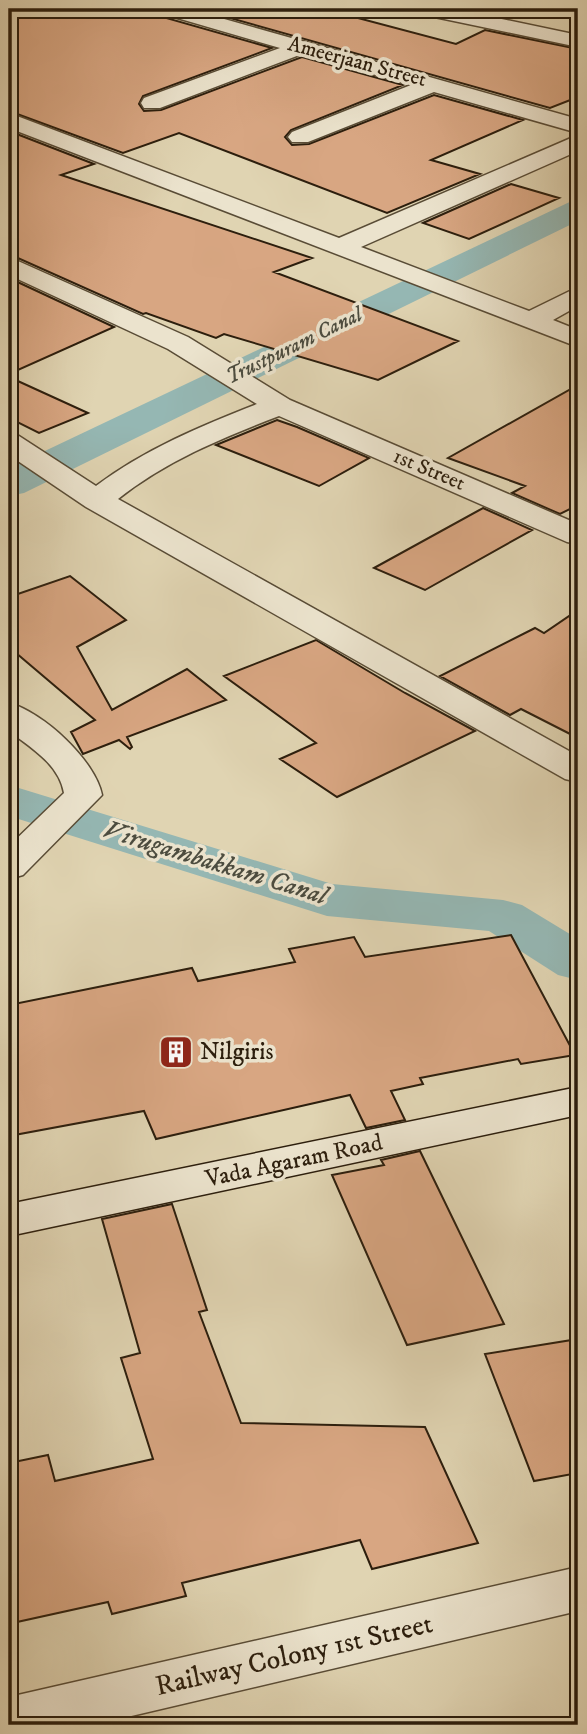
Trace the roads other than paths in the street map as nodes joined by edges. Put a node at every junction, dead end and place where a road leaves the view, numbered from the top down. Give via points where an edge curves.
1 (167, 9) edge
2 (431, 9) edge
3 (578, 41) edge
4 (302, 47) junction
5 (435, 84) junction
6 (578, 100) edge
7 (152, 103) dead end
8 (547, 115) junction
9 (9, 120) edge
10 (578, 126) edge
11 (300, 137) dead end
12 (578, 142) edge
13 (337, 248) junction
14 (9, 265) edge
15 (578, 295) edge
16 (530, 321) junction
17 (578, 339) edge
18 (280, 406) junction
19 (9, 442) edge
20 (97, 500) junction
21 (578, 535) edge
22 (9, 714) edge
23 (578, 771) edge
24 (9, 867) edge
25 (578, 1101) edge
26 (9, 1220) edge
27 (578, 1590) edge
28 (9, 1721) edge

1 - 4 street, Ameerjaan Street
2 - 3 street
4 - 5 street, Ameerjaan Street
4 - 7 street
5 - 8 street, Ameerjaan Street
5 - 11 street
6 - 8 street
8 - 10 street, Ameerjaan Street
9 - 13 street
12 - 13 street
13 - 16 street
14 - 18 street, 1st Street via 178,343
15 - 16 street
16 - 17 street
18 - 20 street via 183,442 123,478
18 - 21 street, 1st Street
19 - 20 street
20 - 23 street
22 - 24 street via 68,763 83,783 83,795
25 - 26 street, Vada Agaram Road
27 - 28 street, Railway Colony 1st Street

